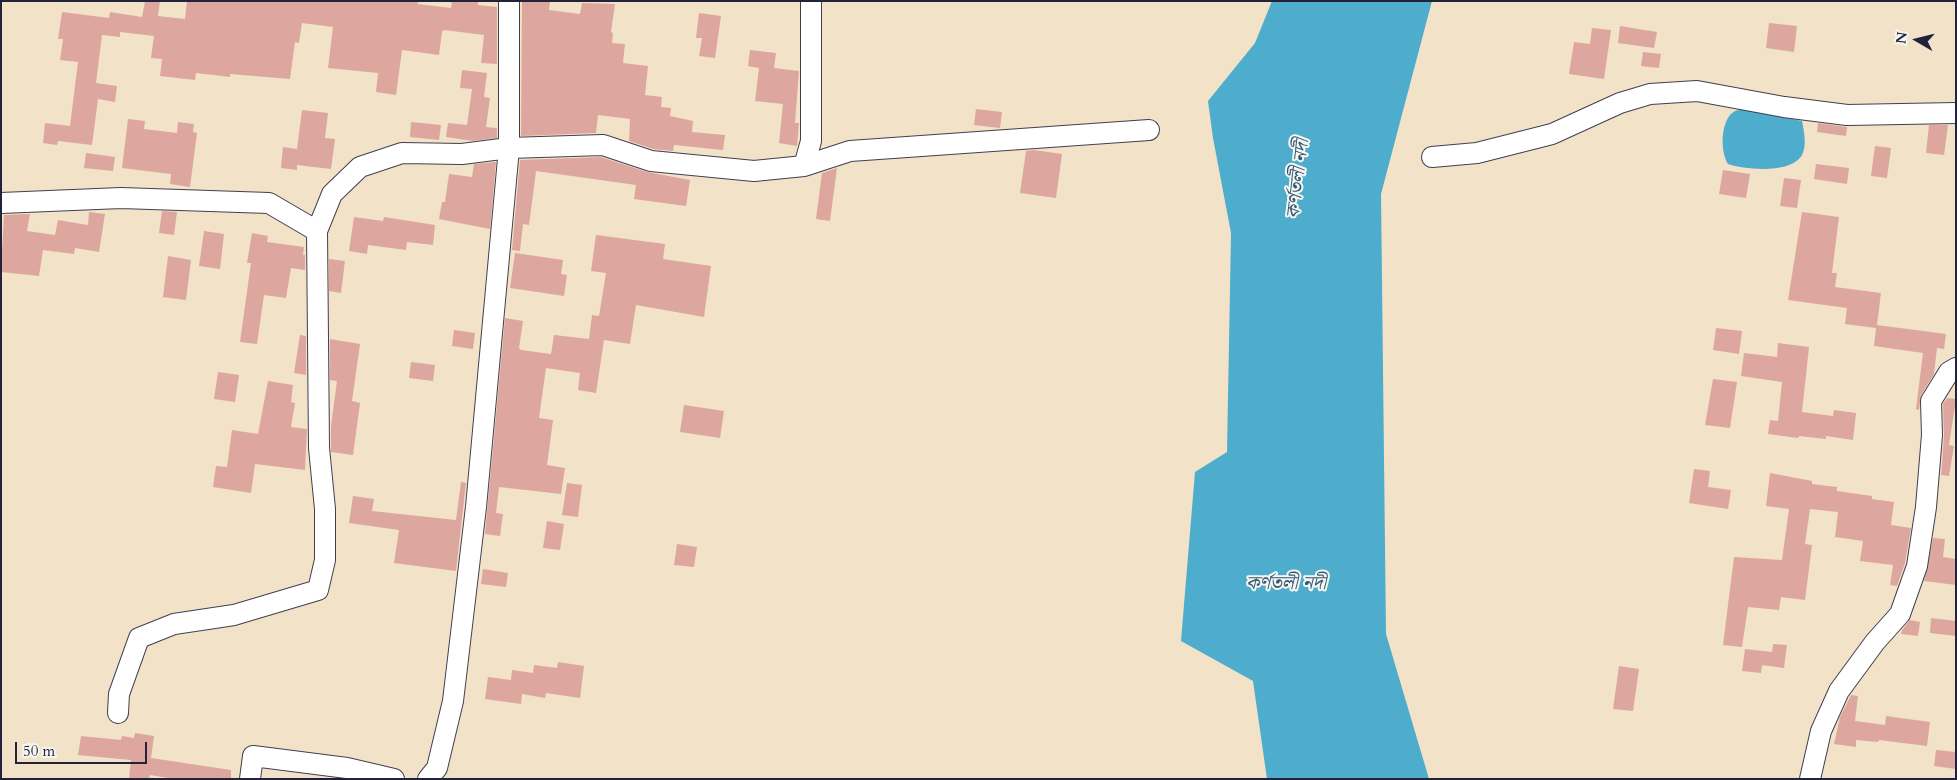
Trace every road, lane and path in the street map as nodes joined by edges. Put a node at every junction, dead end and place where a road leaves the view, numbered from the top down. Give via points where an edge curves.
1 (508, 1) edge
2 (811, 1) edge
3 (1956, 113) edge
4 (1150, 130) dead end
5 (509, 148) junction
6 (1432, 157) dead end
7 (804, 166) junction
8 (1, 203) edge
9 (317, 232) junction
10 (1956, 368) edge
11 (118, 713) dead end
12 (250, 779) edge
13 (394, 779) edge
14 (428, 779) edge
15 (1810, 779) edge

1 - 5 street
2 - 7 street via 811,141
3 - 6 street via 1847,115 1697,91 1650,94 1552,134 1477,153
4 - 7 street via 850,151
5 - 7 street via 603,145 651,161 693,167 754,171
5 - 9 street via 462,154 402,152 360,167 332,194
5 - 14 street via 477,498 453,702 436,768
8 - 9 street via 121,198 269,202
9 - 11 street via 319,448 325,509 325,560 318,590 234,615 174,624 139,638 120,694
10 - 15 street via 1949,372 1931,401 1932,435 1926,507 1917,566 1900,614 1838,691 1821,730
12 - 13 street via 254,756 347,768

